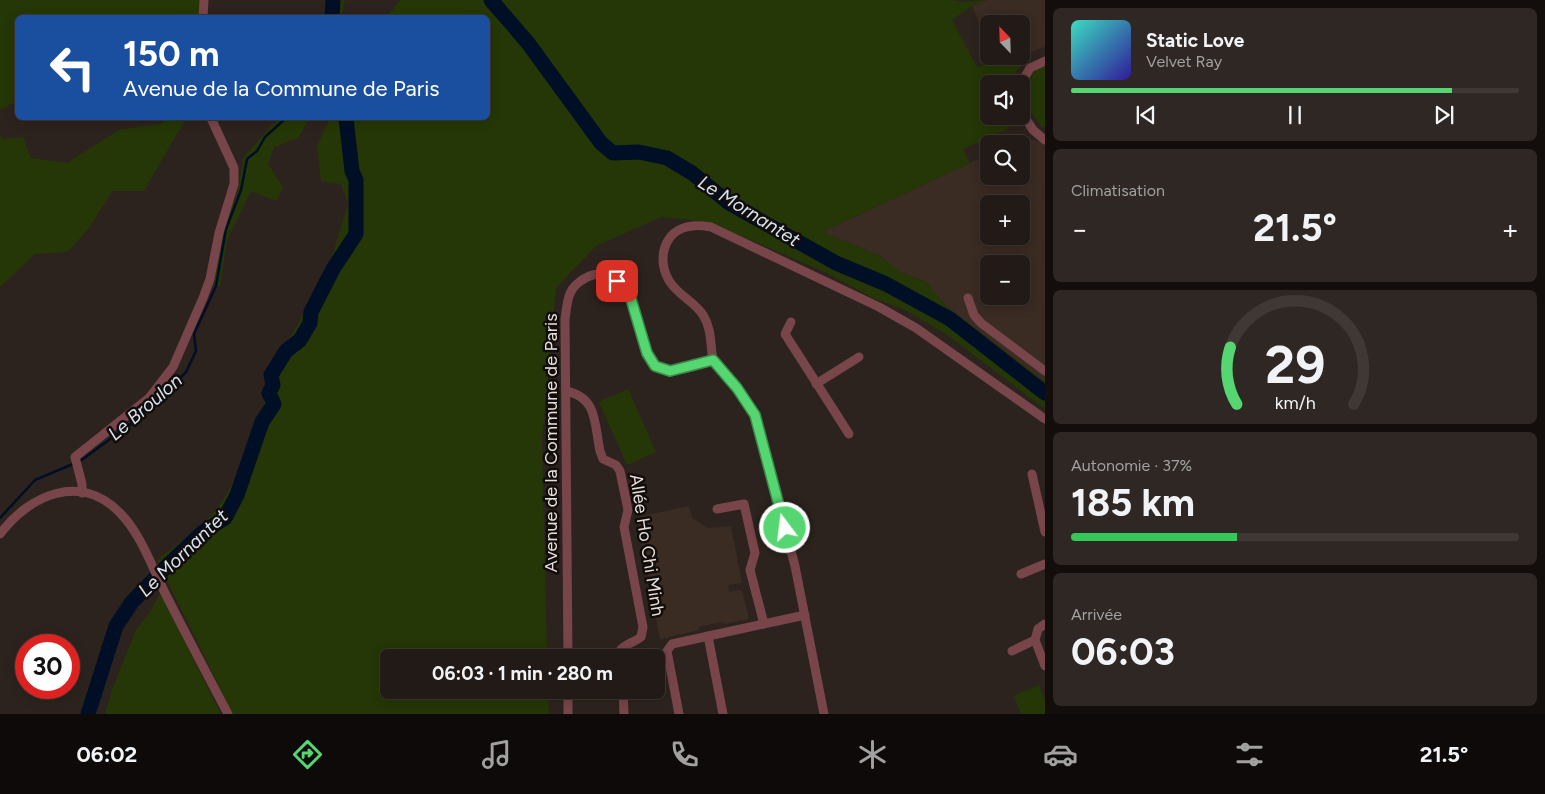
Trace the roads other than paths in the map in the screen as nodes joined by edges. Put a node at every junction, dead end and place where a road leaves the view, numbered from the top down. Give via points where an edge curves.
1 (204, 0) edge
2 (203, 15) edge
3 (1045, 61) edge
4 (1026, 75) edge
5 (213, 120) edge
6 (1030, 125) edge
7 (1045, 140) edge
8 (968, 298) dead end
9 (791, 322) dead end
10 (859, 357) dead end
11 (713, 360) junction
12 (1045, 371) edge
13 (816, 384) junction
14 (566, 391) junction
15 (1045, 419) edge
16 (849, 434) dead end
17 (1032, 474) dead end
18 (82, 493) junction
19 (717, 509) dead end
20 (1044, 516) edge
21 (1045, 532) edge
22 (0, 534) edge
23 (1045, 564) edge
24 (1021, 574) dead end
25 (805, 615) junction
26 (764, 624) junction
27 (1045, 624) edge
28 (708, 636) junction
29 (1035, 640) junction
30 (568, 649) edge
31 (621, 649) edge
32 (1012, 651) dead end
33 (1045, 666) edge
34 (568, 699) edge
35 (623, 699) edge
36 (228, 714) edge
37 (568, 714) edge
38 (624, 714) edge
39 (679, 714) edge
40 (723, 714) edge
41 (824, 714) edge

1 - 2 street
3 - 4 street via 1030,68
5 - 18 street via 234,168 234,184 219,233 210,280 172,367 149,398 75,457
6 - 7 street
8 - 12 street via 974,315 981,323
9 - 13 street via 785,334
10 - 13 street
11 - 14 street, Avenue de la Commune de Paris via 670,371 655,366 647,353 631,299 617,281 602,274 585,276 573,287 568,299 565,319
11 - 15 street via 710,329 702,313 670,283 664,268 663,250 671,235 690,226 711,226 879,307 916,328
11 - 25 street via 755,415
13 - 16 street
14 - 30 street, Avenue de la Commune de Paris
14 - 31 street, Allée Ho Chi Minh via 580,394 589,403 603,459 616,465 620,471 628,510 624,526 643,627 641,637
17 - 20 street
18 - 22 street via 56,493 34,501
18 - 36 street via 103,500 121,514 154,569
19 - 26 street via 744,504 755,553 750,570
20 - 21 street
23 - 24 street
25 - 26 street
25 - 41 street
26 - 28 street
27 - 29 street via 1038,629
28 - 39 street via 672,644 667,651
28 - 40 street
29 - 32 street
29 - 33 street
34 - 37 street
35 - 38 street

